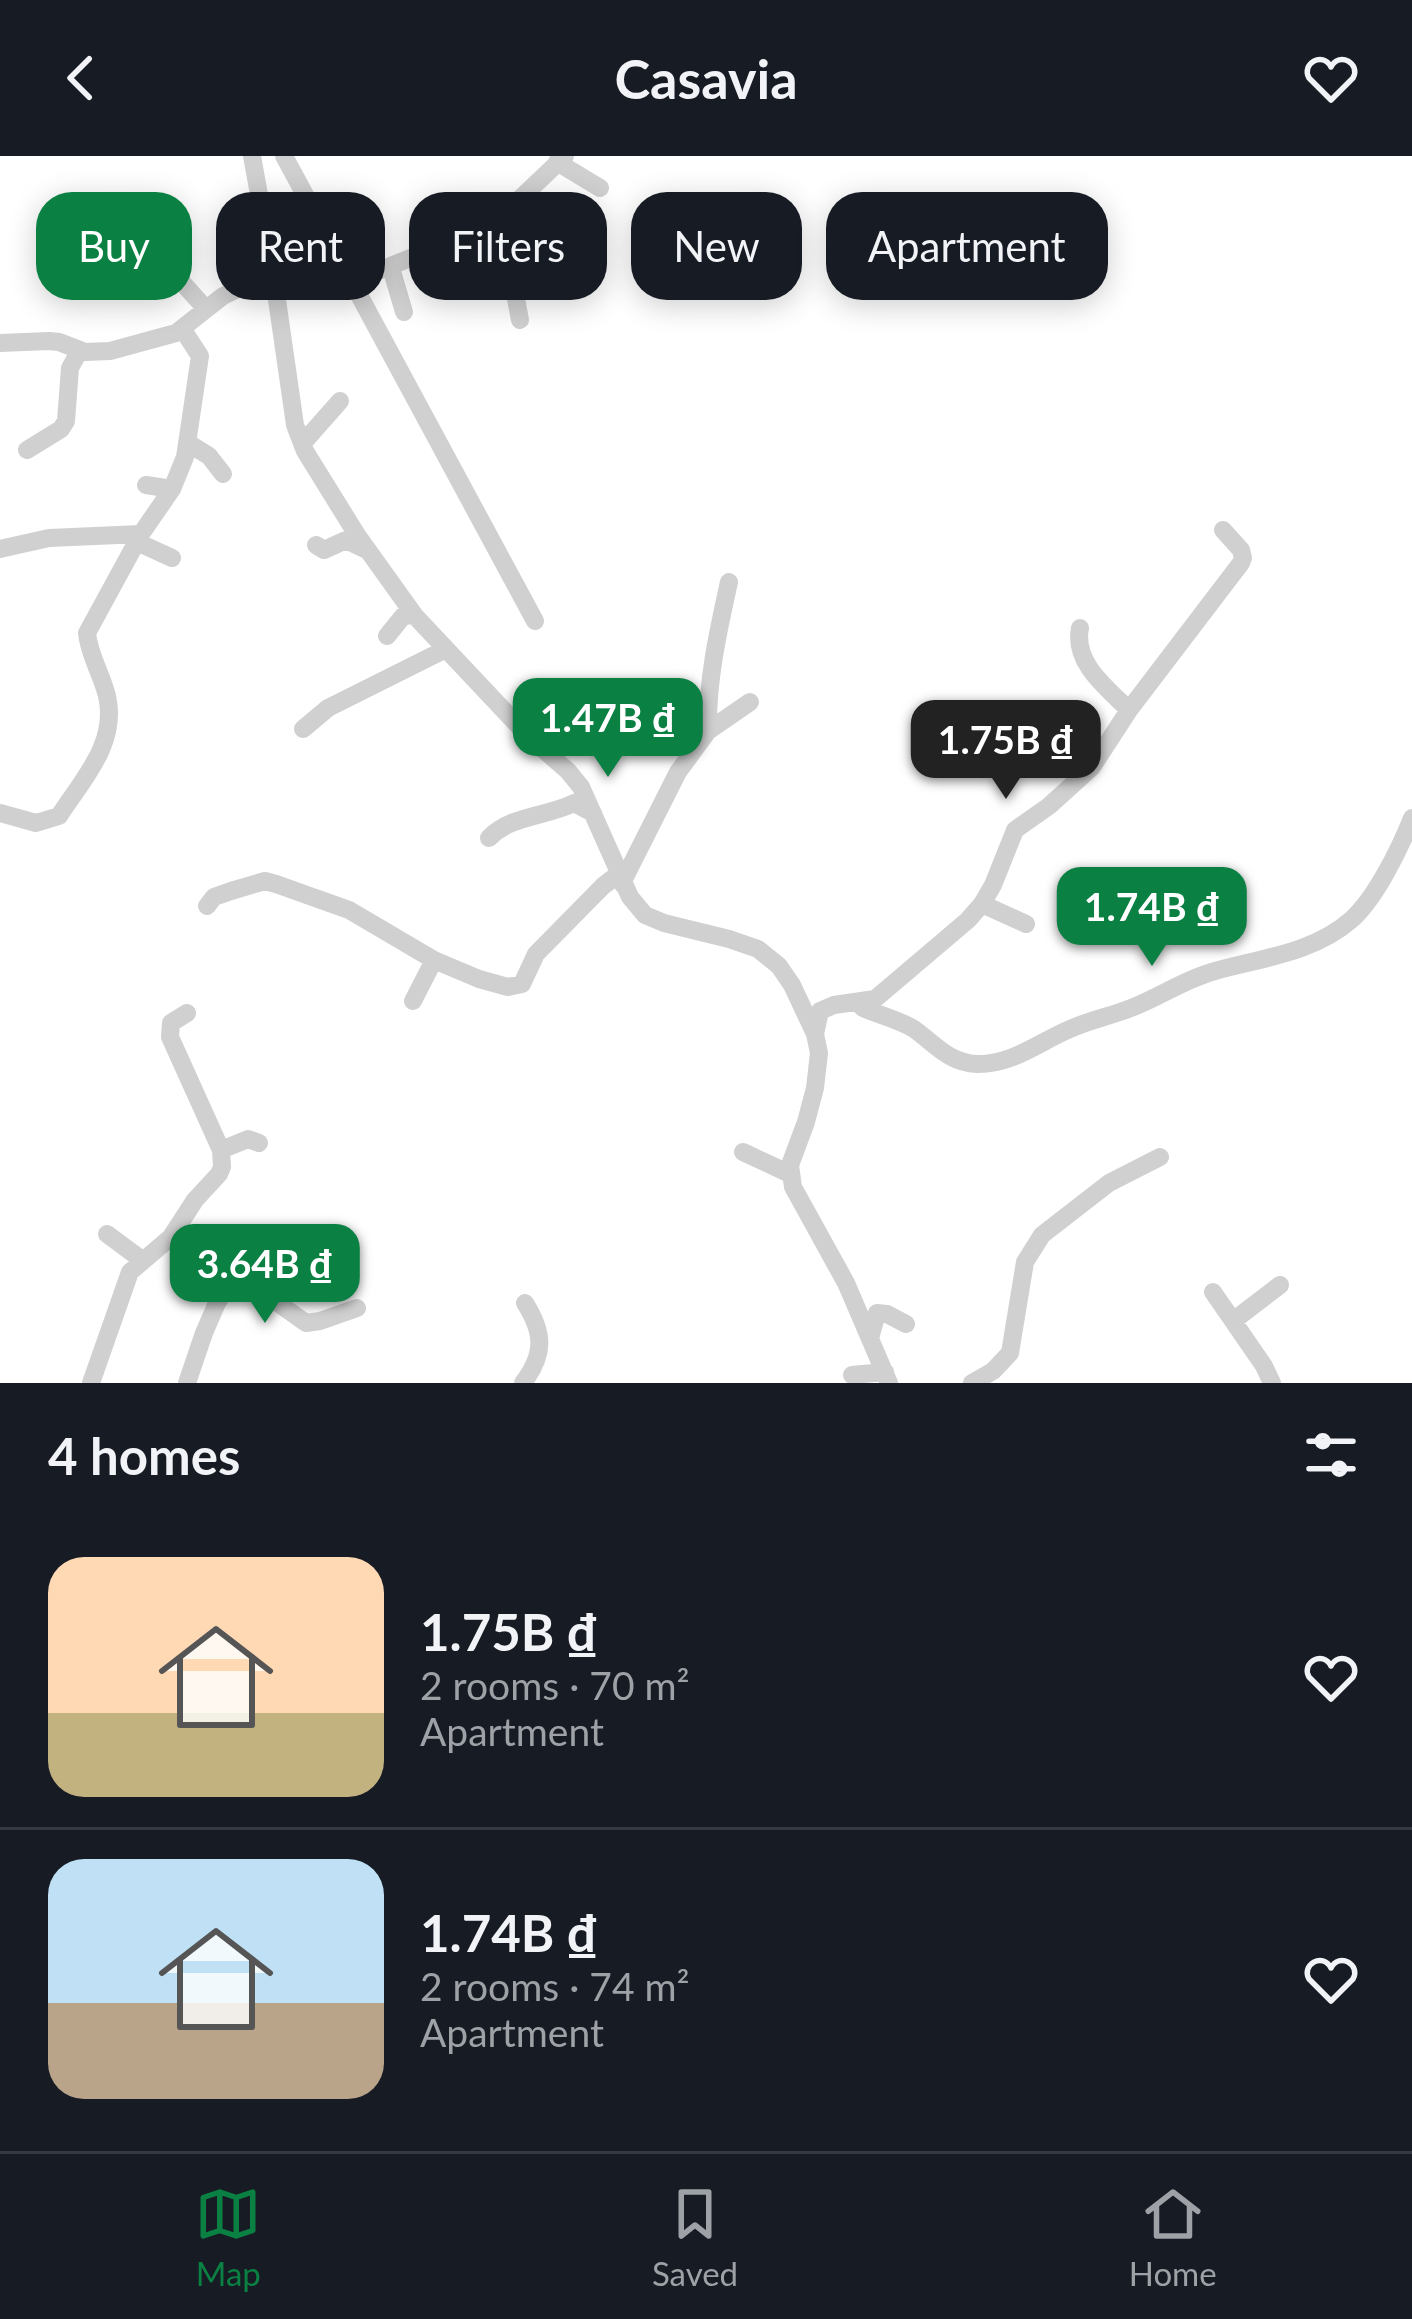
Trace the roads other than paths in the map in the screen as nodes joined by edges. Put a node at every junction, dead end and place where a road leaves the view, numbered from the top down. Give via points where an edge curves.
1 (252, 156) edge
2 (284, 156) edge
3 (561, 159) edge
4 (600, 188) dead end
5 (259, 192) edge
6 (304, 192) edge
7 (527, 192) edge
8 (409, 258) edge
9 (391, 268) junction
10 (385, 270) edge
11 (192, 293) edge
12 (218, 300) edge
13 (277, 300) edge
14 (364, 300) edge
15 (516, 300) edge
16 (206, 309) junction
17 (404, 312) dead end
18 (520, 320) dead end
19 (182, 330) junction
20 (0, 344) edge
21 (80, 350) junction
22 (340, 401) dead end
23 (188, 443) junction
24 (302, 444) junction
25 (27, 450) dead end
26 (223, 474) dead end
27 (146, 484) dead end
28 (172, 489) junction
29 (1223, 530) dead end
30 (139, 538) junction
31 (316, 545) dead end
32 (0, 549) edge
33 (367, 550) junction
34 (172, 558) dead end
35 (729, 582) dead end
36 (415, 616) junction
37 (536, 621) dead end
38 (1080, 628) dead end
39 (387, 636) dead end
40 (446, 649) junction
41 (750, 703) dead end
42 (1129, 710) junction
43 (303, 729) dead end
44 (708, 730) junction
45 (593, 812) junction
46 (0, 813) edge
47 (1412, 818) edge
48 (489, 838) dead end
49 (625, 885) junction
50 (982, 904) junction
51 (207, 906) dead end
52 (1026, 924) dead end
53 (434, 960) junction
54 (413, 1001) dead end
55 (857, 1002) junction
56 (187, 1013) dead end
57 (814, 1034) junction
58 (259, 1143) dead end
59 (221, 1150) junction
60 (743, 1152) dead end
61 (1160, 1157) dead end
62 (790, 1174) junction
63 (107, 1234) dead end
64 (142, 1259) junction
65 (1280, 1285) dead end
66 (1213, 1292) dead end
67 (525, 1303) dead end
68 (357, 1308) dead end
69 (1233, 1322) junction
70 (906, 1324) dead end
71 (871, 1335) junction
72 (852, 1375) dead end
73 (887, 1378) edge
74 (91, 1383) edge
75 (187, 1383) edge
76 (523, 1383) edge
77 (971, 1383) edge
78 (1272, 1383) edge

1 - 5 street
2 - 6 street
3 - 4 street
3 - 7 street
8 - 9 street
9 - 10 street
9 - 17 street
11 - 16 street
12 - 16 street
13 - 24 street
14 - 37 street
15 - 18 street
16 - 19 street
19 - 21 street via 110,351
19 - 23 street via 200,356
20 - 21 street via 49,341
21 - 25 street via 70,368 66,422
22 - 24 street
23 - 26 street
23 - 28 street
24 - 33 street
27 - 28 street
28 - 30 street
29 - 42 street via 1244,558
30 - 32 street via 49,538
30 - 34 street
30 - 46 street via 87,633 109,711 98,758 59,816 36,823
31 - 33 street via 324,550 346,540
33 - 36 street
35 - 44 street
36 - 39 street via 404,615
36 - 40 street
38 - 42 street via 1088,666
40 - 43 street via 328,708
40 - 45 street via 568,771
41 - 44 street
42 - 50 street via 1080,780 1015,830
44 - 49 street via 678,772
45 - 48 street via 574,802 510,821
45 - 49 street
47 - 55 street via 1376,887 1336,930 1285,955 1195,978 1004,1061 963,1063
49 - 53 street via 611,879 536,954 518,986
49 - 57 street via 654,920 769,956
50 - 52 street
50 - 55 street via 875,999
51 - 53 street via 265,881 349,910
53 - 54 street
55 - 57 street via 820,1011
56 - 59 street via 171,1023 170,1037
57 - 62 street via 815,1088
58 - 59 street
59 - 64 street via 219,1174 171,1237
60 - 62 street
61 - 77 street via 1109,1183 1042,1235 1025,1262 1010,1353
62 - 71 street
63 - 64 street
64 - 74 street via 130,1271
65 - 69 street
66 - 69 street
67 - 76 street via 541,1338
68 - 75 street via 306,1323 250,1283 229,1284
69 - 78 street
70 - 71 street via 877,1312
71 - 73 street
72 - 73 street

